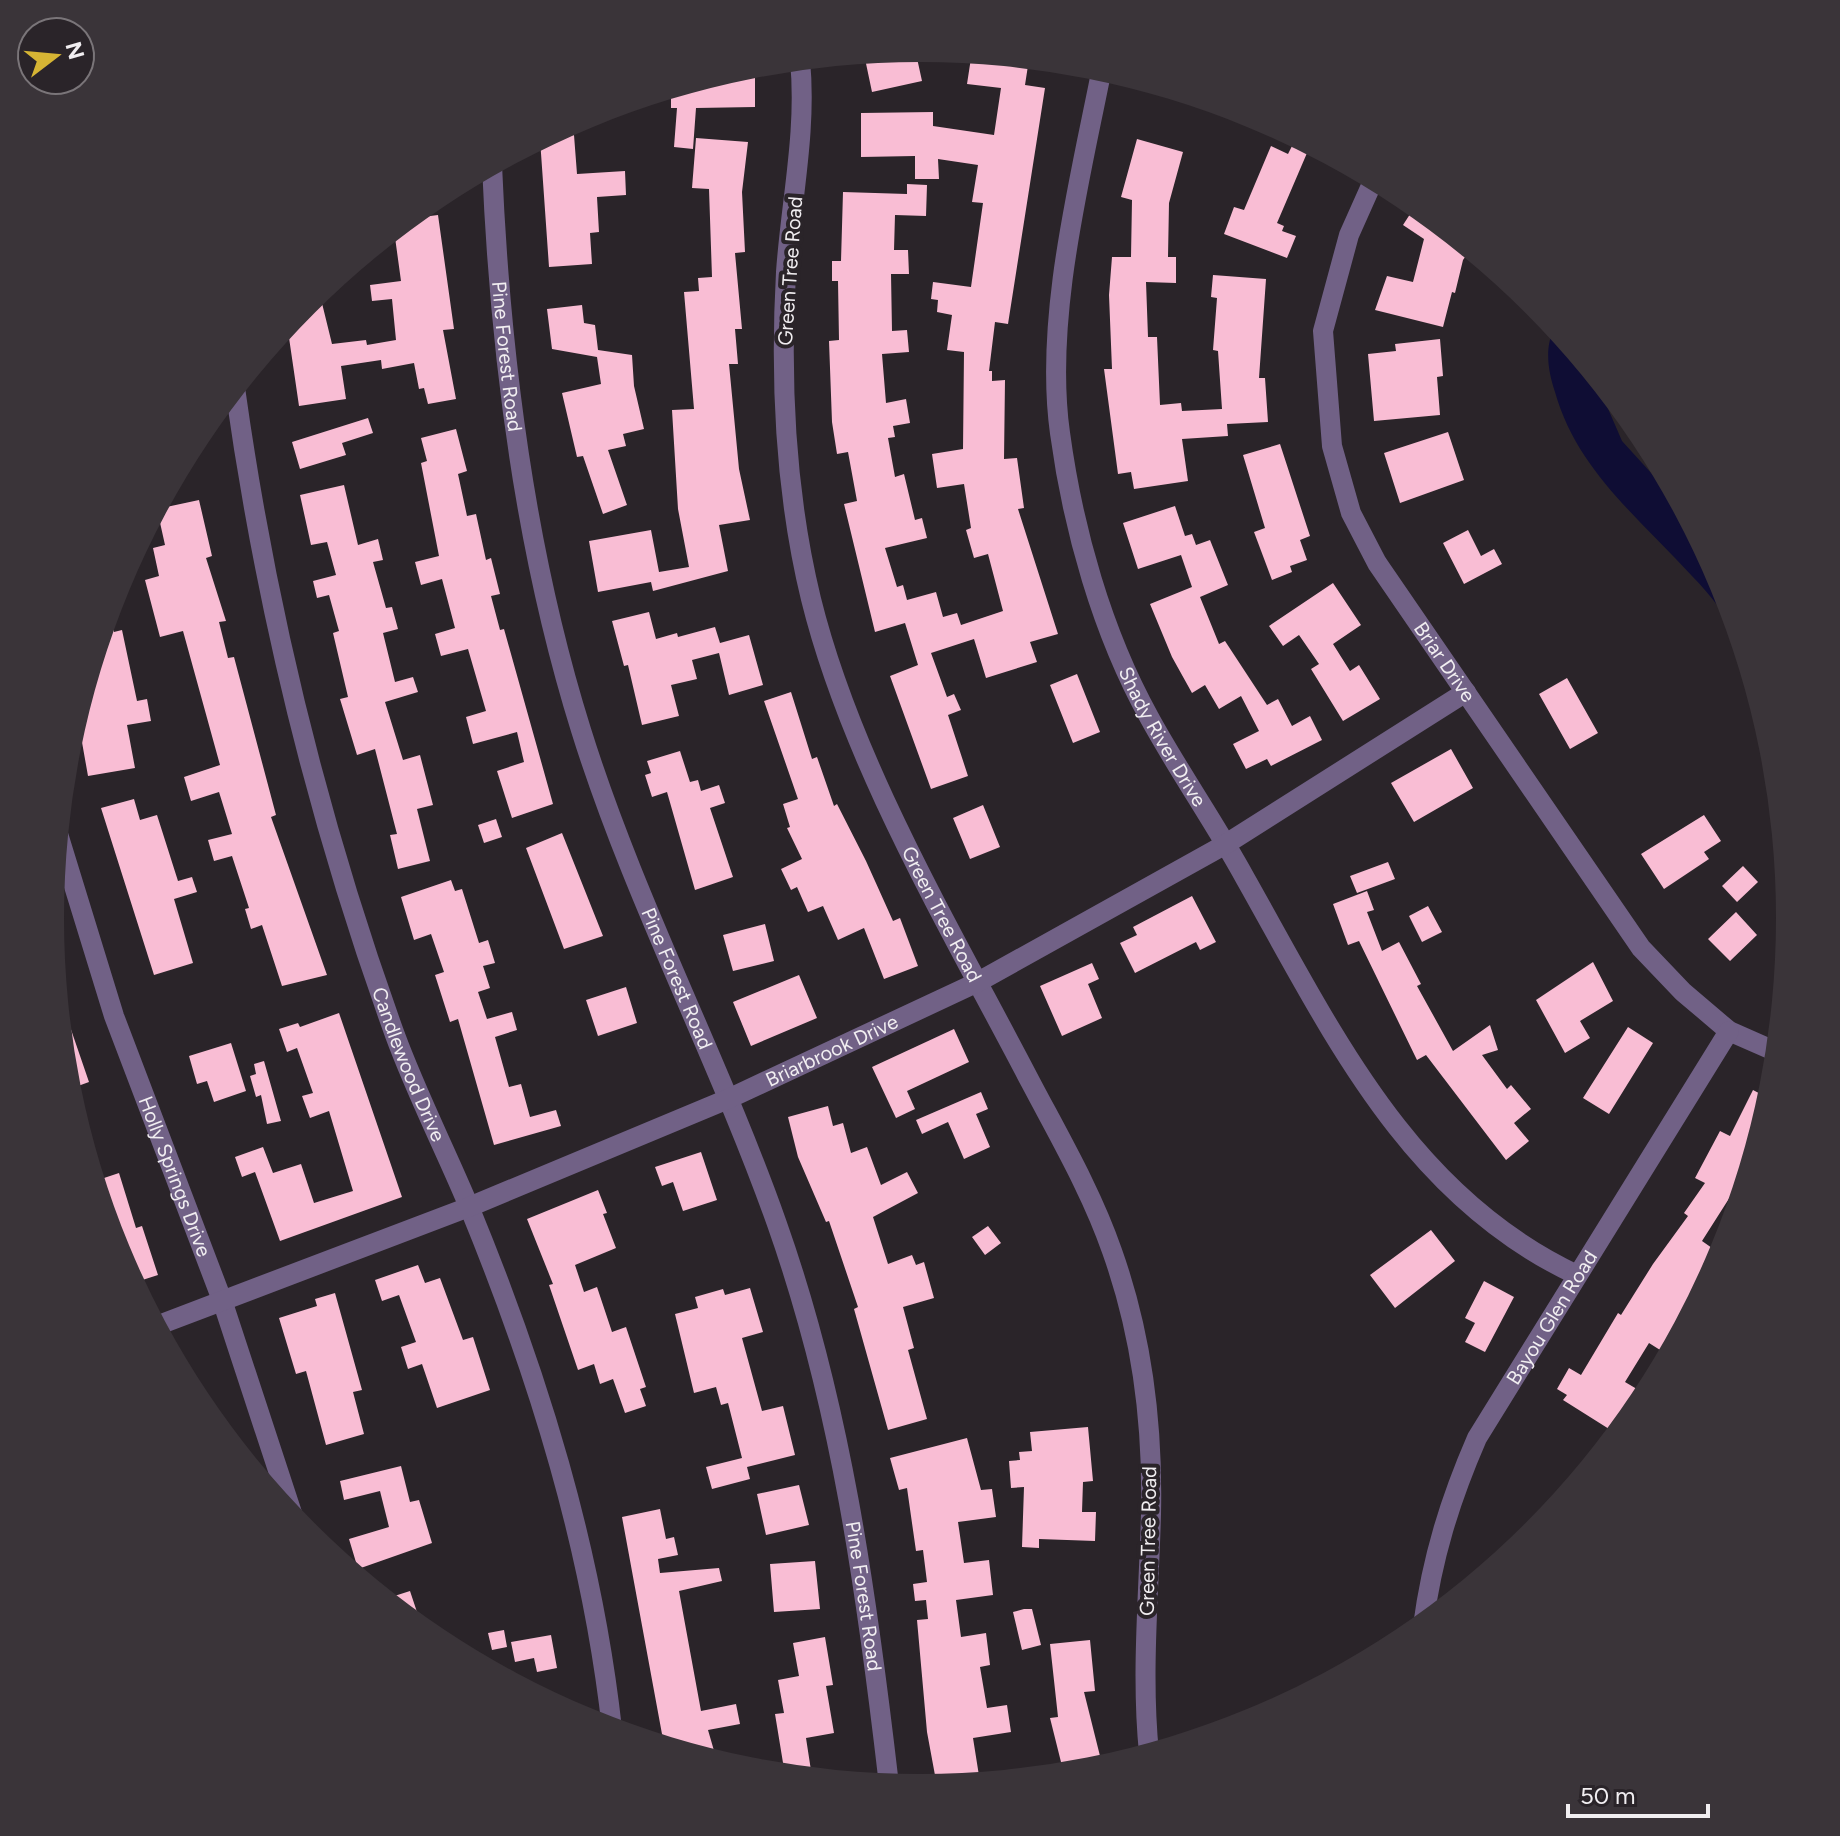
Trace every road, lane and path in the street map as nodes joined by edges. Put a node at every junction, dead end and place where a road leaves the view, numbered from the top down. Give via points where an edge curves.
1 (801, 70) edge
2 (1100, 81) edge
3 (493, 177) edge
4 (1369, 190) edge
5 (237, 402) edge
6 (1466, 692) junction
7 (1226, 844) junction
8 (66, 860) edge
9 (978, 982) junction
10 (1729, 1031) junction
11 (1766, 1047) edge
12 (728, 1099) junction
13 (469, 1207) junction
14 (1577, 1275) junction
15 (222, 1300) junction
16 (166, 1322) edge
17 (285, 1491) edge
18 (1425, 1609) edge
19 (611, 1716) edge
20 (1149, 1743) edge
21 (888, 1773) edge

1 - 9 street, Green Tree Road via 804,96 786,271 784,384 794,513 811,600 839,690 884,797
2 - 7 street, Shady River Drive via 1061,291 1060,430 1076,518 1105,615 1147,714
3 - 12 street, Pine Forest Road via 508,372 532,530 581,729 631,869
4 - 6 street, Briar Drive via 1349,235 1323,331 1332,446 1351,513 1377,563
5 - 13 street, Candlewood Drive via 277,630 315,790 396,1037
6 - 7 street, Briarbrook Drive
6 - 10 street, Briar Drive via 1641,948
7 - 9 street, Briarbrook Drive
7 - 14 street, Shady River Drive via 1331,1029 1397,1131 1476,1212
8 - 15 street, Holly Springs Drive via 114,1016
9 - 12 street, Briarbrook Drive
9 - 20 street, Green Tree Road via 1069,1155 1112,1250 1137,1341 1150,1428
10 - 11 street, Briar Drive
10 - 14 street, Bayou Glen Road
12 - 13 street, Briarbrook Drive
12 - 21 street, Pine Forest Road via 782,1238 845,1469
13 - 15 street, Briarbrook Drive
13 - 19 street, Candlewood Drive via 556,1445 581,1544
14 - 18 street, Bayou Glen Road via 1471,1450 1431,1564
15 - 16 street, Briarbrook Drive
15 - 17 street, Holly Springs Drive

